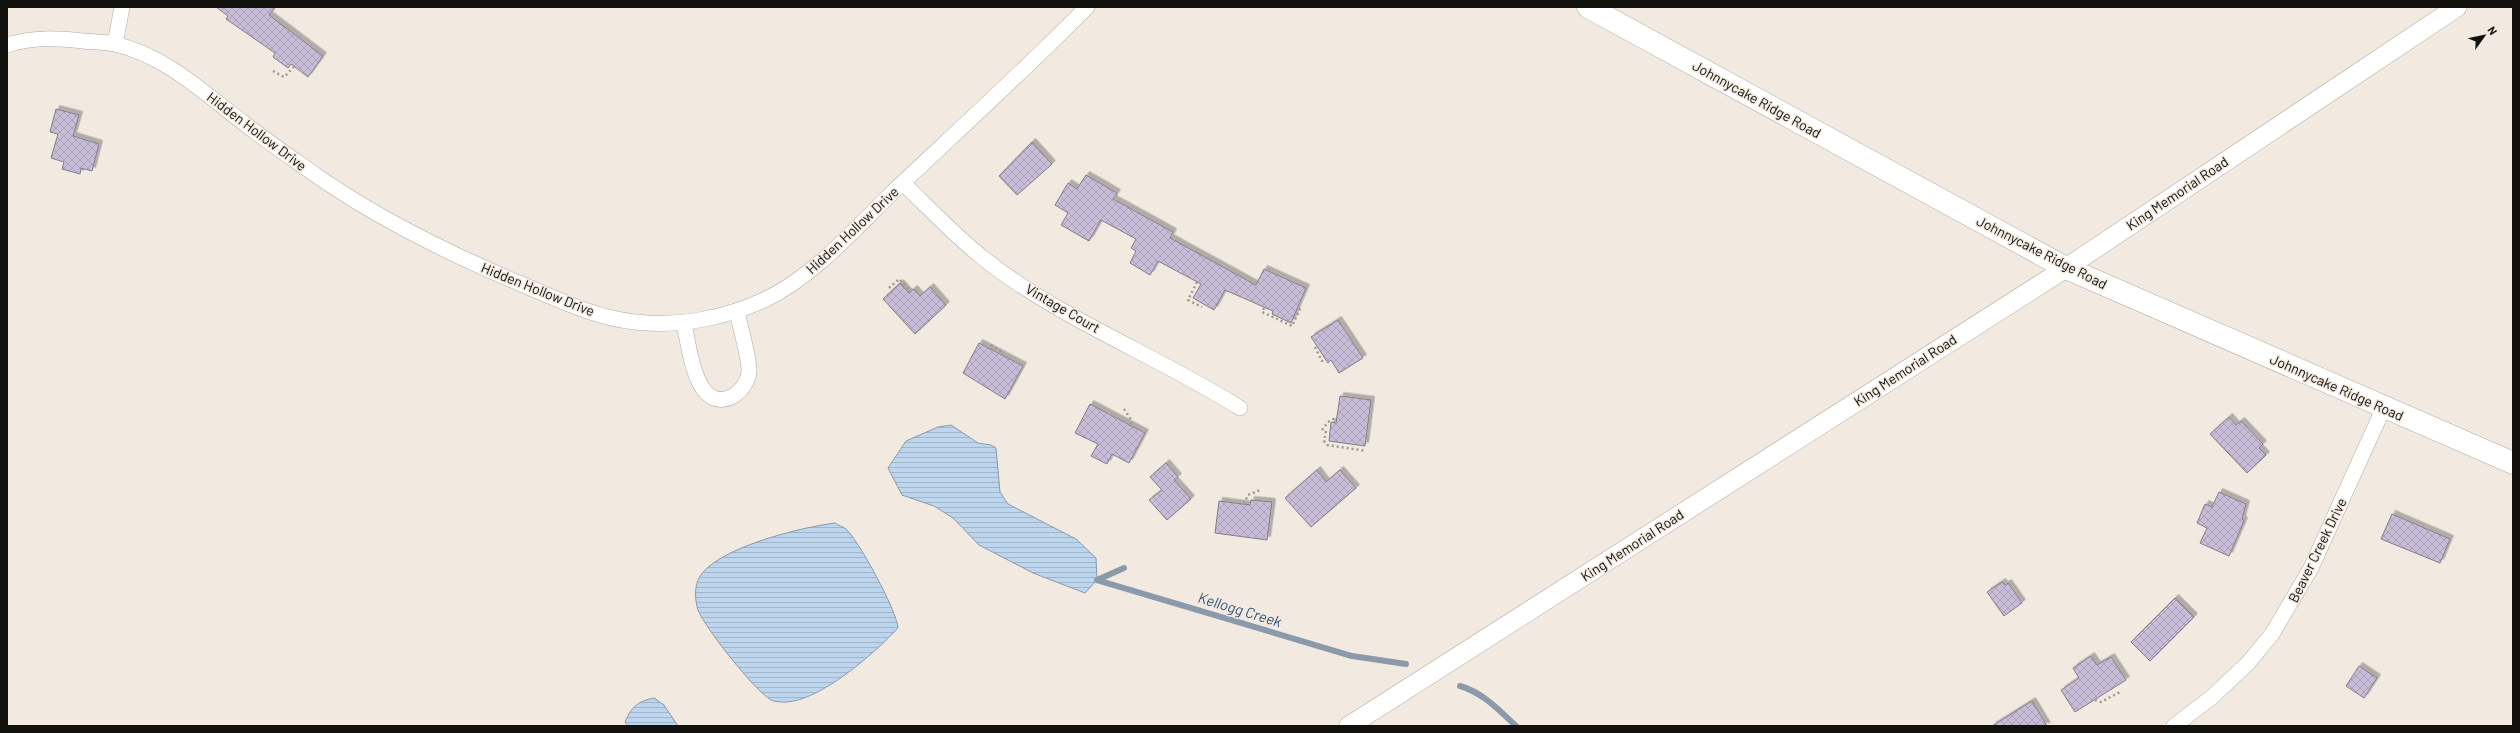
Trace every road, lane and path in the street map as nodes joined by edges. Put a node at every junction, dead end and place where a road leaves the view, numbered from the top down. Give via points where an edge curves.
1 (122, 7) edge
2 (1087, 7) edge
3 (1588, 7) edge
4 (2457, 7) edge
5 (115, 44) junction
6 (7, 45) edge
7 (294, 67) dead end
8 (274, 71) dead end
9 (903, 183) junction
10 (2066, 268) junction
11 (1197, 282) dead end
12 (889, 288) dead end
13 (911, 292) dead end
14 (1202, 307) dead end
15 (1301, 307) dead end
16 (1264, 308) dead end
17 (737, 312) junction
18 (684, 323) junction
19 (991, 345) dead end
20 (1314, 347) dead end
21 (1002, 355) dead end
22 (1325, 359) dead end
23 (2384, 407) junction
24 (1240, 408) dead end
25 (1124, 409) dead end
26 (1337, 417) dead end
27 (1131, 425) dead end
28 (1322, 430) dead end
29 (1326, 431) dead end
30 (1366, 450) dead end
31 (2513, 463) edge
32 (1260, 490) dead end
33 (1244, 504) dead end
34 (2122, 691) dead end
35 (2095, 700) dead end
36 (1349, 726) edge
37 (2174, 726) edge

1 - 5 street
2 - 9 street, Hidden Hollow Drive
3 - 10 main road, Johnnycake Ridge Road
4 - 10 street, King Memorial Road
5 - 6 street, Hidden Hollow Drive via 41,38
5 - 18 street, Hidden Hollow Drive via 178,72 321,179 404,230 582,310 635,322
7 - 8 path via 284,77
9 - 17 street, Hidden Hollow Drive via 792,284
9 - 24 street, Vintage Court via 983,258 1029,289
10 - 23 main road, Johnnycake Ridge Road
10 - 36 street, King Memorial Road
11 - 14 path via 1188,300
12 - 13 path via 899,279
15 - 16 path via 1292,326 1262,312
17 - 18 street, Hidden Hollow Drive
17 - 18 street via 749,371 744,386 734,396 721,398 707,394 699,385
19 - 21 path via 1003,353
20 - 22 path via 1322,360
23 - 31 main road, Johnnycake Ridge Road
23 - 37 street, Beaver Creek Drive via 2311,568 2272,634 2248,663 2212,698
25 - 27 path
26 - 28 path via 1328,422
29 - 30 path via 1324,441 1327,445
32 - 33 path via 1248,495
34 - 35 path via 2101,702

